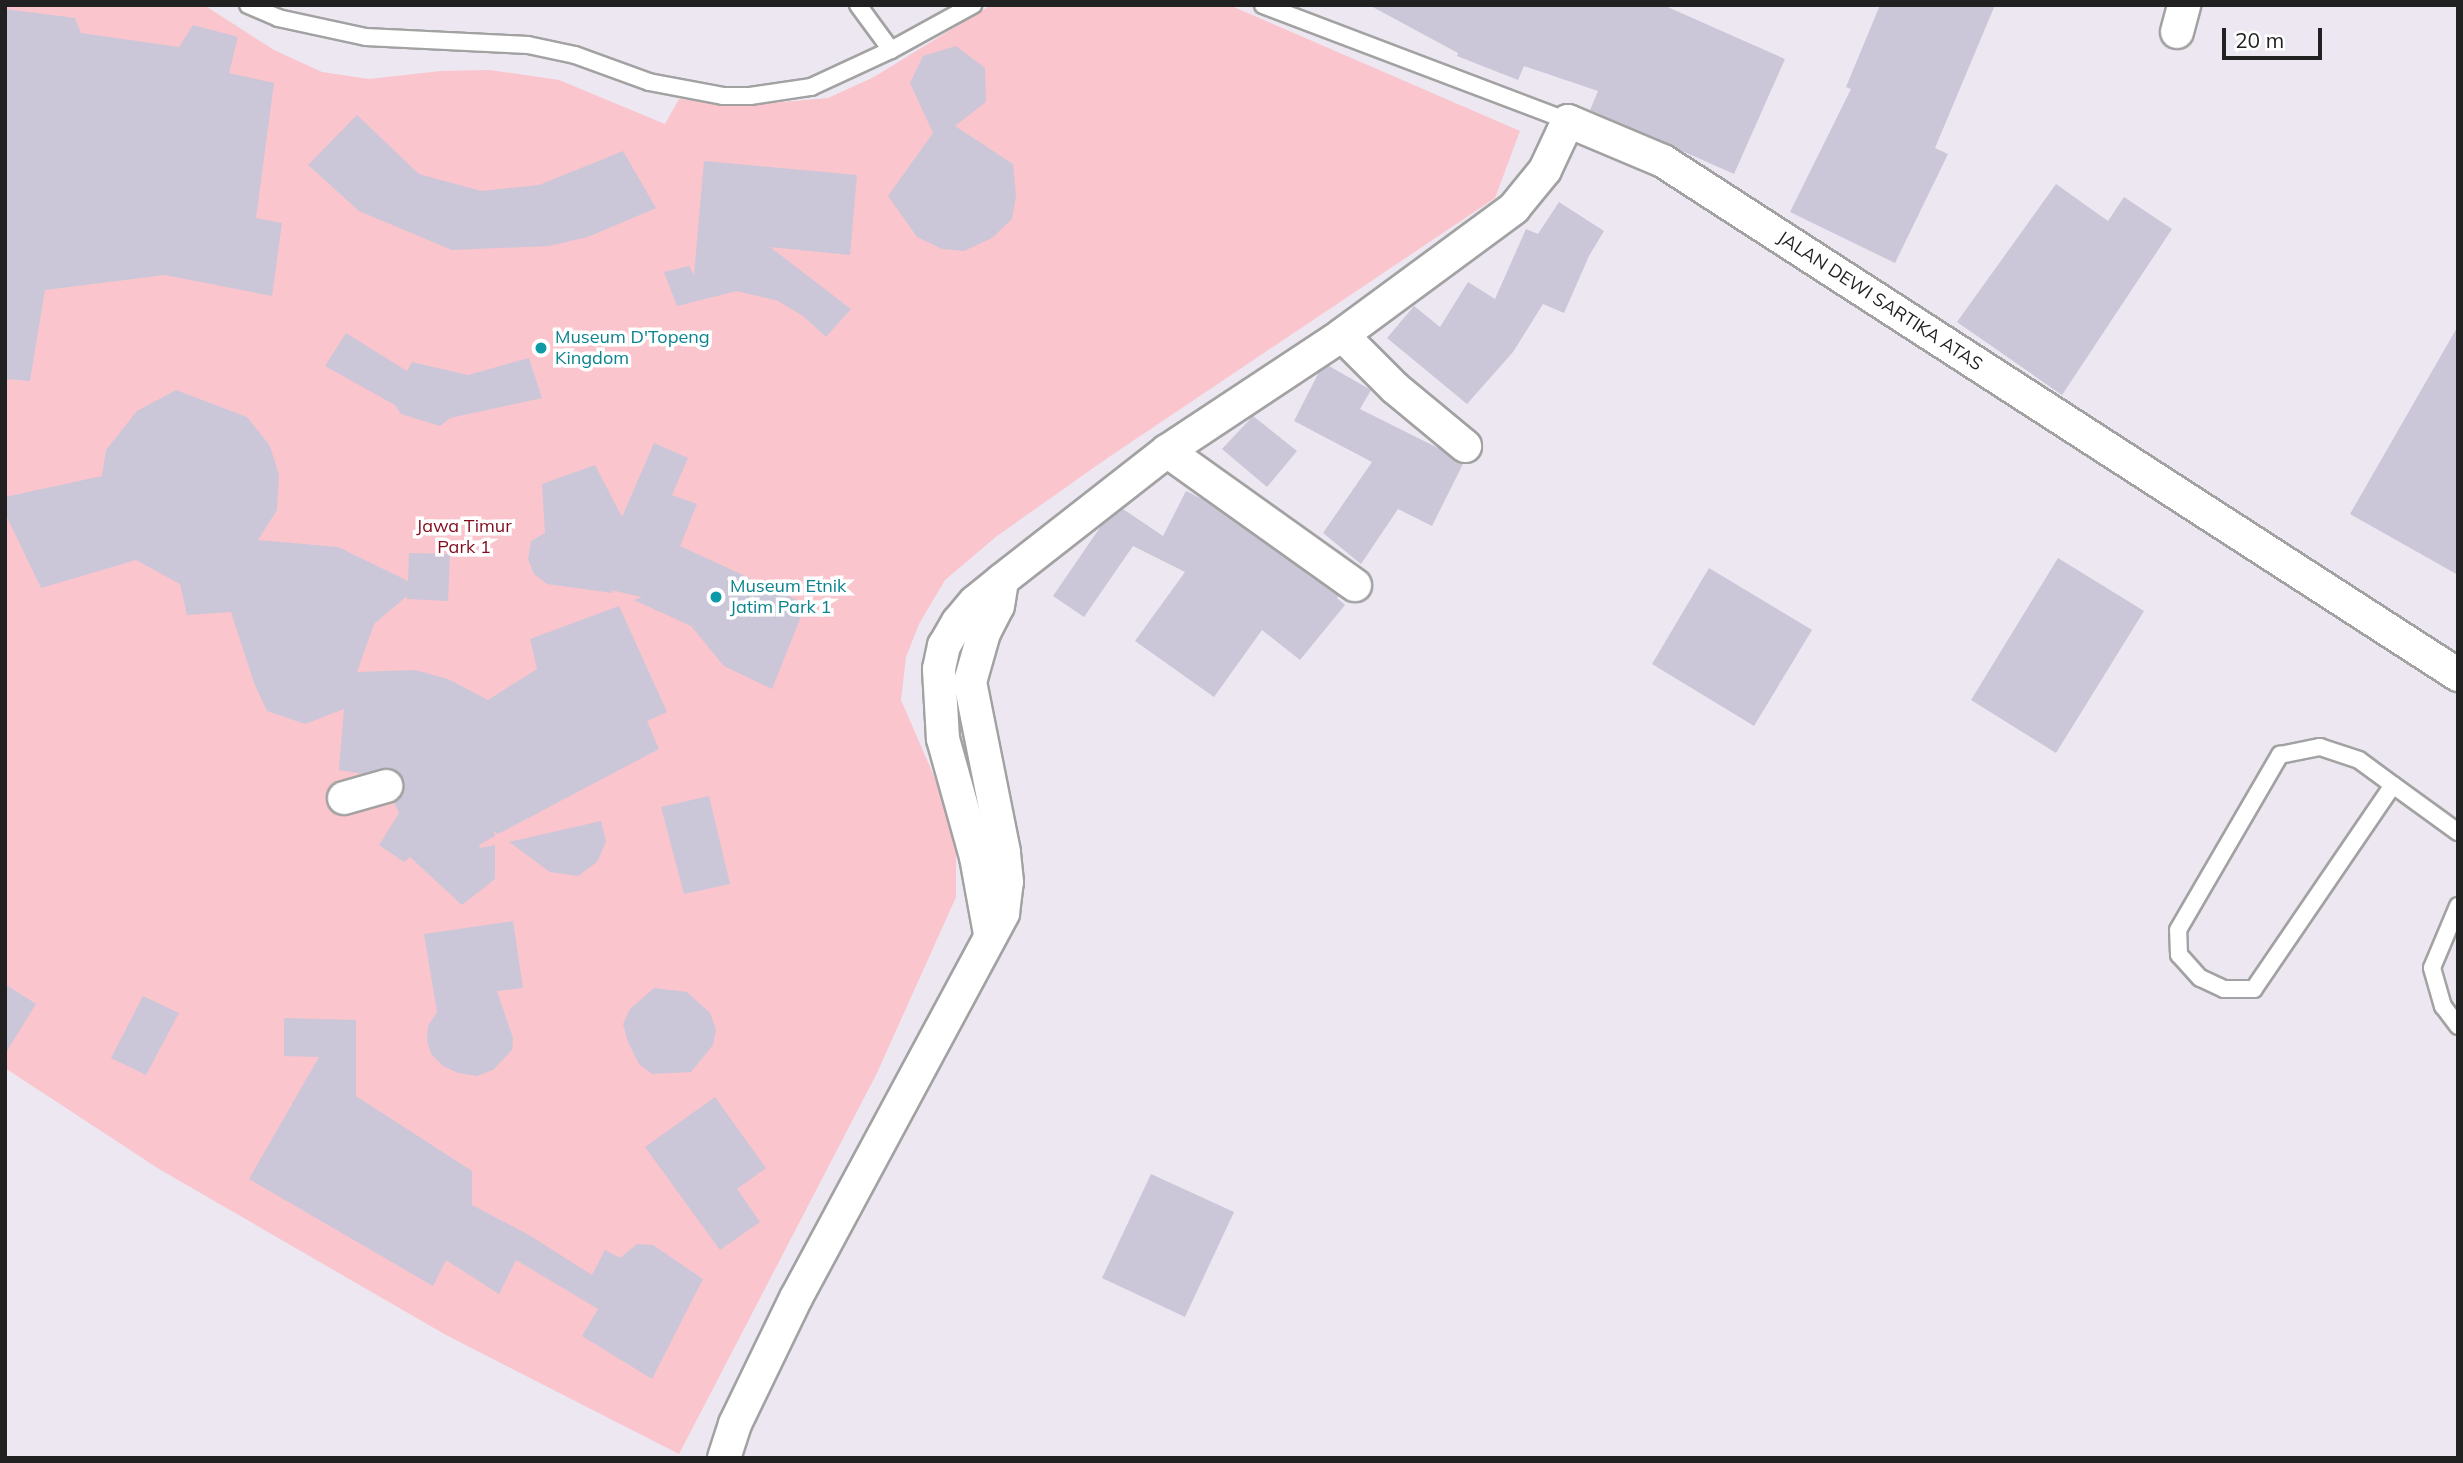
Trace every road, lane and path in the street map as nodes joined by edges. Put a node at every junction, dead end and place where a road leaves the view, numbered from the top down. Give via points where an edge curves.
1 (248, 5) edge
2 (858, 5) edge
3 (973, 5) edge
4 (1263, 5) edge
5 (891, 50) junction
6 (1568, 121) junction
7 (1342, 335) junction
8 (1465, 446) dead end
9 (1167, 451) junction
10 (1355, 585) dead end
11 (2458, 675) edge
12 (2393, 785) junction
13 (386, 786) dead end
14 (344, 798) dead end
15 (2458, 832) edge
16 (2458, 906) edge
17 (2458, 1026) edge
18 (724, 1458) edge

1 - 5 lane via 278,19 366,37 528,45 575,55 649,82 723,96 811,87
2 - 5 lane
3 - 5 lane
4 - 6 lane, JALAN DEWI SARTIKA ATAS
6 - 7 street via 1545,170 1514,208
6 - 11 street, JALAN DEWI SARTIKA ATAS via 1663,161
7 - 8 street via 1395,388
7 - 9 street
9 - 10 street
9 - 18 street via 975,602 944,646 939,669 943,739 976,857 990,934 796,1298 735,1424
12 - 12 lane via 2359,760 2320,747 2280,755 2178,930 2179,955 2200,978 2224,989 2254,989
12 - 15 lane
13 - 14 street
16 - 17 lane via 2432,968 2443,1006

